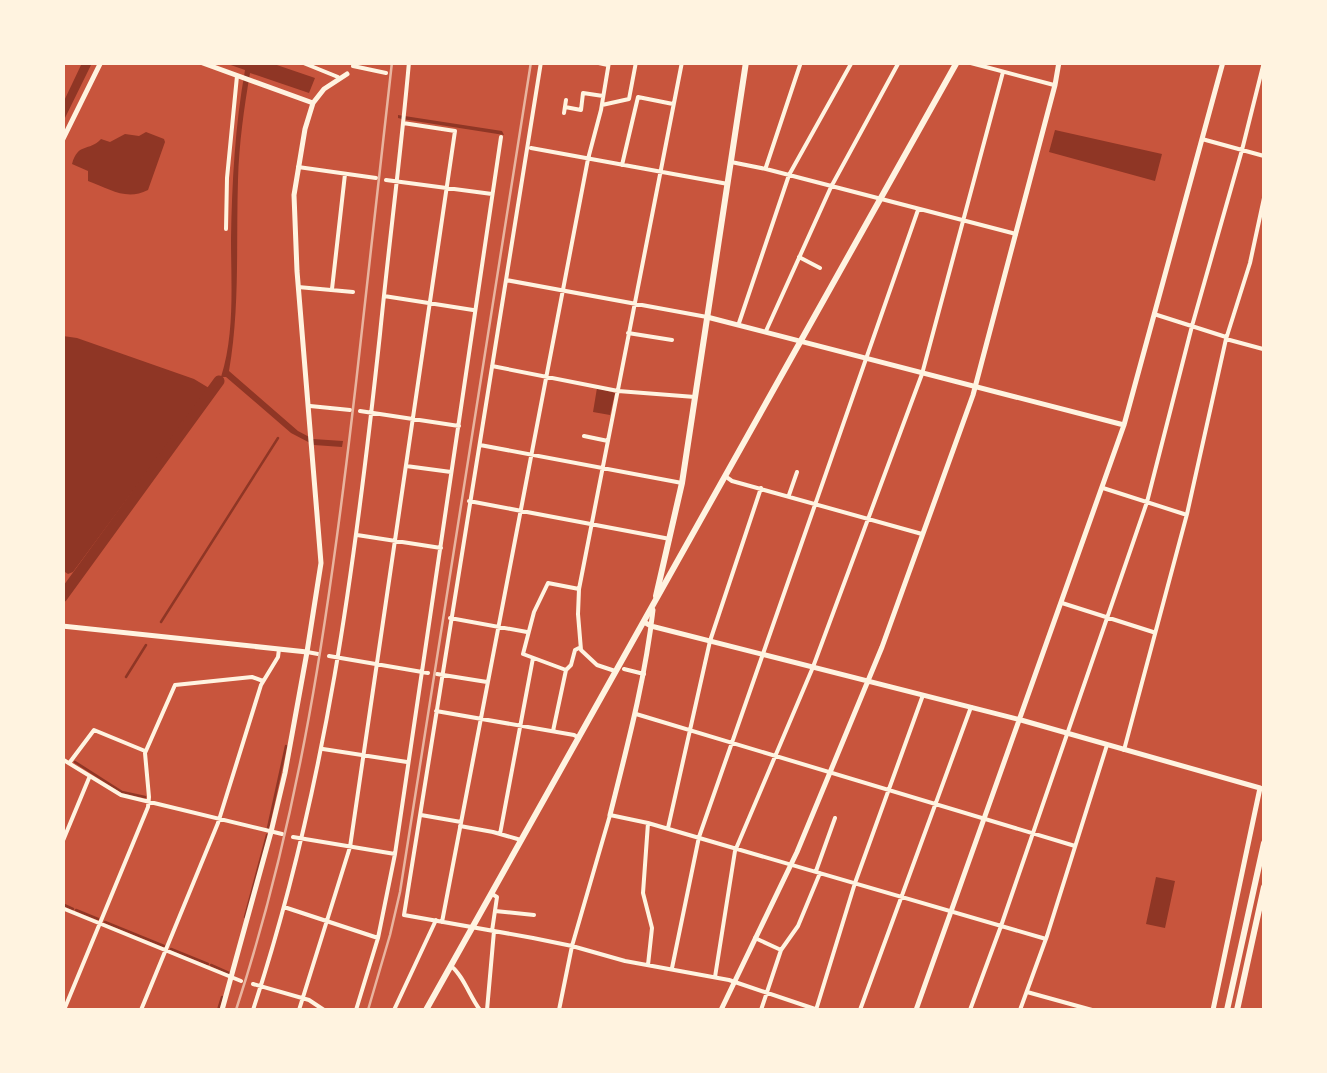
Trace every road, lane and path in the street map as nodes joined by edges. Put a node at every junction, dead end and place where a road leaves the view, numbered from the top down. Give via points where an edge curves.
1 (101, 62) edge
2 (200, 62) edge
3 (301, 62) edge
4 (409, 62) edge
5 (541, 62) edge
6 (594, 62) edge
7 (636, 62) edge
8 (682, 62) edge
9 (746, 62) edge
10 (801, 62) edge
11 (852, 62) edge
12 (899, 62) edge
13 (957, 62) edge
14 (967, 62) edge
15 (1059, 62) edge
16 (1223, 62) edge
17 (1264, 62) edge
18 (353, 64) edge
19 (608, 64) edge
20 (1003, 72) junction
21 (386, 74) dead end
22 (344, 76) junction
23 (399, 76) dead end
24 (408, 76) junction
25 (239, 77) junction
26 (1056, 86) junction
27 (603, 96) junction
28 (313, 103) junction
29 (674, 104) junction
30 (602, 105) junction
31 (565, 107) dead end
32 (404, 119) junction
33 (501, 137) dead end
34 (1202, 140) junction
35 (62, 141) edge
36 (528, 148) junction
37 (1242, 150) junction
38 (1264, 156) edge
39 (588, 158) junction
40 (731, 162) junction
41 (622, 165) junction
42 (298, 167) junction
43 (766, 168) junction
44 (660, 172) junction
45 (345, 174) junction
46 (789, 174) junction
47 (376, 178) dead end
48 (386, 180) dead end
49 (396, 181) junction
50 (728, 184) junction
51 (831, 187) junction
52 (446, 188) junction
53 (492, 194) junction
54 (1264, 198) edge
55 (880, 200) junction
56 (918, 210) junction
57 (963, 221) junction
58 (226, 229) dead end
59 (1016, 234) junction
60 (800, 257) junction
61 (820, 268) dead end
62 (505, 279) junction
63 (298, 287) junction
64 (332, 290) junction
65 (562, 290) junction
66 (354, 292) dead end
67 (384, 296) junction
68 (430, 303) junction
69 (634, 304) junction
70 (474, 310) junction
71 (1154, 314) junction
72 (707, 318) junction
73 (738, 326) junction
74 (1192, 326) junction
75 (628, 333) junction
76 (766, 333) junction
77 (1226, 338) junction
78 (672, 340) dead end
79 (801, 342) junction
80 (1263, 349) edge
81 (866, 360) junction
82 (490, 366) junction
83 (922, 374) junction
84 (546, 377) junction
85 (975, 386) junction
86 (618, 391) junction
87 (695, 397) junction
88 (308, 406) junction
89 (350, 410) dead end
90 (360, 411) dead end
91 (371, 412) junction
92 (413, 418) junction
93 (1124, 425) junction
94 (459, 426) junction
95 (584, 436) dead end
96 (608, 441) junction
97 (478, 444) junction
98 (531, 454) junction
99 (603, 468) junction
100 (405, 469) junction
101 (797, 472) dead end
102 (451, 475) junction
103 (725, 476) junction
104 (682, 483) junction
105 (761, 488) junction
106 (1103, 488) junction
107 (788, 496) junction
108 (469, 501) junction
109 (815, 502) junction
110 (1148, 502) junction
111 (520, 511) junction
112 (1186, 514) junction
113 (869, 518) junction
114 (592, 524) junction
115 (922, 534) junction
116 (357, 535) junction
117 (670, 540) junction
118 (395, 541) junction
119 (441, 548) junction
120 (579, 590) junction
121 (1062, 603) junction
122 (653, 606) junction
123 (1108, 617) junction
124 (450, 618) junction
125 (647, 624) junction
126 (62, 626) edge
127 (498, 627) junction
128 (527, 632) junction
129 (1155, 632) junction
130 (710, 641) junction
131 (581, 648) junction
132 (279, 649) junction
133 (308, 652) junction
134 (318, 654) dead end
135 (761, 654) junction
136 (329, 656) dead end
137 (339, 657) junction
138 (533, 658) junction
139 (377, 664) junction
140 (813, 667) junction
141 (566, 670) junction
142 (620, 670) junction
143 (428, 673) dead end
144 (644, 674) junction
145 (440, 675) junction
146 (263, 681) junction
147 (868, 681) junction
148 (488, 682) junction
149 (923, 695) junction
150 (971, 707) junction
151 (436, 711) junction
152 (636, 714) junction
153 (481, 719) junction
154 (1021, 720) junction
155 (520, 726) junction
156 (690, 730) junction
157 (553, 731) junction
158 (1067, 733) junction
159 (579, 738) junction
160 (732, 742) junction
161 (1107, 745) junction
162 (322, 749) junction
163 (1124, 750) junction
164 (145, 751) junction
165 (364, 755) junction
166 (775, 756) junction
167 (62, 759) edge
168 (408, 762) junction
169 (69, 763) junction
170 (830, 772) junction
171 (90, 776) junction
172 (1262, 789) edge
173 (888, 790) junction
174 (149, 802) junction
175 (936, 804) junction
176 (419, 814) junction
177 (610, 815) junction
178 (835, 818) dead end
179 (219, 819) junction
180 (986, 819) junction
181 (648, 822) junction
182 (460, 824) junction
183 (668, 828) junction
184 (272, 832) junction
185 (1033, 833) junction
186 (282, 834) dead end
187 (500, 834) junction
188 (293, 837) dead end
189 (699, 838) junction
190 (302, 839) junction
191 (521, 840) junction
192 (62, 842) edge
193 (1264, 843) edge
194 (1075, 846) junction
195 (350, 847) junction
196 (736, 848) junction
197 (394, 854) junction
198 (791, 864) junction
199 (818, 872) junction
200 (855, 883) junction
201 (1264, 888) edge
202 (491, 894) junction
203 (902, 896) junction
204 (284, 907) junction
205 (62, 908) edge
206 (495, 911) junction
207 (953, 912) junction
208 (534, 915) dead end
209 (326, 921) junction
210 (439, 921) junction
211 (100, 924) junction
212 (1001, 926) junction
213 (473, 927) junction
214 (493, 931) junction
215 (378, 938) junction
216 (754, 938) junction
217 (1046, 939) junction
218 (572, 946) junction
219 (166, 950) junction
220 (781, 950) junction
221 (648, 965) junction
222 (451, 966) junction
223 (672, 968) junction
224 (233, 978) junction
225 (714, 978) junction
226 (241, 981) dead end
227 (734, 982) junction
228 (253, 984) dead end
229 (261, 987) junction
230 (1028, 992) junction
231 (767, 994) junction
232 (302, 998) junction
233 (1064, 1006) edge
234 (64, 1010) edge
235 (142, 1010) edge
236 (222, 1010) edge
237 (254, 1010) edge
238 (298, 1010) edge
239 (324, 1010) edge
240 (356, 1010) edge
241 (394, 1010) edge
242 (426, 1010) edge
243 (480, 1010) edge
244 (488, 1010) edge
245 (559, 1010) edge
246 (721, 1010) edge
247 (761, 1010) edge
248 (817, 1010) edge
249 (860, 1010) edge
250 (916, 1010) edge
251 (970, 1010) edge
252 (1020, 1010) edge
253 (1092, 1010) edge
254 (1212, 1010) edge
255 (1227, 1010) edge
256 (1237, 1010) edge

1 - 35 street
2 - 25 street
3 - 22 street
4 - 24 street
5 - 36 street
6 - 19 street
7 - 30 street via 629,99
8 - 29 street
9 - 40 main road
10 - 43 street
11 - 46 street
12 - 51 street
13 - 55 main road
14 - 20 street
15 - 26 street
16 - 34 street
17 - 37 street
18 - 21 street
18 - 22 street
19 - 27 street
20 - 26 street
20 - 57 street
22 - 28 street
23 - 24 street
24 - 32 street
25 - 28 street
25 - 58 street
26 - 59 street
27 - 30 street
27 - 31 street via 583,93 581,110
28 - 42 street
29 - 41 street via 638,97
29 - 44 street
30 - 39 street
32 - 49 street
32 - 52 street via 455,131
33 - 53 street
34 - 37 street
34 - 71 street
36 - 39 street
36 - 62 street
37 - 38 street
37 - 74 street
39 - 41 street
39 - 65 street
40 - 43 street
40 - 50 main road
41 - 44 street
42 - 45 street
42 - 63 street
43 - 46 street
44 - 50 street
44 - 69 street
45 - 47 street
45 - 64 street
46 - 51 street
46 - 73 street
48 - 49 street
49 - 52 street
49 - 67 street
50 - 72 main road
51 - 55 street
51 - 60 street
52 - 53 street
52 - 68 street
53 - 70 street
54 - 77 street
55 - 56 street
55 - 79 main road
56 - 57 street
56 - 81 street
57 - 59 street
57 - 83 street
59 - 85 street
60 - 61 street
60 - 76 street
62 - 65 street
62 - 82 street
63 - 64 street
63 - 88 street
64 - 66 street
65 - 69 street
65 - 84 street
67 - 68 street
67 - 91 street
68 - 70 street
68 - 92 street
69 - 72 street
69 - 75 street
70 - 94 street
71 - 74 street
71 - 93 street
72 - 73 street
72 - 87 main road
73 - 76 street
74 - 77 street
74 - 110 street
75 - 78 street
75 - 86 street
76 - 79 street
77 - 80 street
77 - 112 street
79 - 81 street
79 - 103 main road
81 - 83 street
81 - 109 street
82 - 84 street
82 - 97 street
83 - 85 street
83 - 113 street
84 - 86 street
84 - 98 street
85 - 93 street
85 - 115 street
86 - 87 street
86 - 96 street
87 - 104 main road
88 - 89 street
88 - 133 street via 321,559
90 - 91 street
91 - 92 street
91 - 116 street
92 - 94 street
92 - 100 street
93 - 106 street
94 - 102 street
95 - 96 street
96 - 99 street
97 - 98 street
97 - 108 street
98 - 99 street
98 - 111 street
99 - 104 street
99 - 114 street
100 - 102 street
100 - 118 street
101 - 107 street
102 - 119 street
103 - 105 street
103 - 122 main road
104 - 117 main road
105 - 107 street
105 - 130 street
106 - 110 street
106 - 121 street
107 - 109 street
108 - 111 street
108 - 124 street
109 - 113 street
109 - 135 street
110 - 112 street
110 - 123 street
111 - 114 street
111 - 127 street
112 - 129 street
113 - 115 street
113 - 140 street
114 - 117 street
114 - 120 street
115 - 147 street
116 - 118 street
116 - 137 street
117 - 122 main road
118 - 119 street
118 - 139 street
119 - 168 street
120 - 128 street via 548,583
120 - 131 street
121 - 123 street
121 - 154 street
122 - 125 main road
123 - 129 street
123 - 158 street
124 - 127 street
124 - 145 street
125 - 130 street
125 - 142 main road
125 - 144 street
126 - 132 street
127 - 128 street
127 - 148 street
128 - 138 street via 523,654
129 - 163 street
130 - 135 street
130 - 156 street
131 - 141 street
131 - 142 street via 597,665
132 - 133 street
132 - 146 street
133 - 134 street
133 - 184 street
135 - 140 street
135 - 160 street
136 - 137 street
137 - 139 street
137 - 162 street
138 - 141 street
138 - 155 street
139 - 143 street
139 - 165 street
140 - 147 street
140 - 166 street
141 - 157 street
142 - 144 street
142 - 159 main road
144 - 152 street
145 - 148 street
145 - 151 street
146 - 164 street via 175,685
146 - 179 street
147 - 149 street
147 - 170 street
148 - 153 street
149 - 150 street
149 - 173 street
150 - 154 street
150 - 175 street
151 - 153 street
151 - 176 street
152 - 156 street
152 - 177 street
153 - 155 street
153 - 182 street
154 - 158 street
154 - 180 street
155 - 157 street
155 - 187 street
156 - 160 street
156 - 183 street
157 - 159 street
158 - 161 street
158 - 185 street
159 - 191 main road
160 - 166 street
160 - 189 street
161 - 163 street
161 - 194 street
162 - 165 street
162 - 190 street
163 - 172 street
164 - 169 street via 94,730
164 - 174 street
165 - 168 street
165 - 195 street
166 - 170 street
166 - 196 street
167 - 169 street
168 - 197 street
169 - 171 street
170 - 173 street
170 - 198 street
171 - 174 street
171 - 192 street
172 - 254 street
173 - 175 street
173 - 200 street
174 - 179 street
174 - 211 street
175 - 180 street
175 - 203 street
176 - 182 street
176 - 210 street via 404,915
177 - 181 street
177 - 218 street
178 - 199 street
179 - 184 street
179 - 219 street
180 - 185 street
180 - 207 street
181 - 183 street
181 - 221 street
182 - 187 street
182 - 210 street
183 - 189 street
184 - 186 street
184 - 224 street
185 - 194 street
185 - 212 street
187 - 191 street
188 - 190 street
189 - 196 street
189 - 223 street
190 - 195 street
190 - 204 street
191 - 202 main road
193 - 255 main road
194 - 217 street
195 - 197 street
195 - 209 street
196 - 198 street
196 - 225 street
197 - 215 street
198 - 199 street
198 - 216 street
199 - 200 street
199 - 220 street via 798,926
200 - 203 street
200 - 248 street
201 - 256 main road
202 - 206 street via 497,897
202 - 213 main road
203 - 207 street
203 - 249 street
204 - 209 street
204 - 229 street
205 - 211 street
206 - 208 street
206 - 214 street
207 - 212 street
207 - 250 street
209 - 215 street
209 - 232 street
210 - 213 street
210 - 241 street
211 - 219 street
211 - 234 street
212 - 217 street
212 - 251 street
213 - 214 street
213 - 222 main road
214 - 218 street
214 - 244 street
215 - 240 street
216 - 220 street
216 - 227 street
217 - 230 street
218 - 221 street
218 - 245 street
219 - 224 street
219 - 235 street
220 - 231 street
221 - 223 street
222 - 242 main road
222 - 243 street
223 - 225 street
224 - 226 street
224 - 236 street
225 - 227 street
227 - 231 street
227 - 246 street
228 - 229 street
229 - 232 street
229 - 237 street
230 - 233 street
230 - 252 street
231 - 247 street
231 - 248 street
232 - 238 street
232 - 239 street
233 - 253 street

